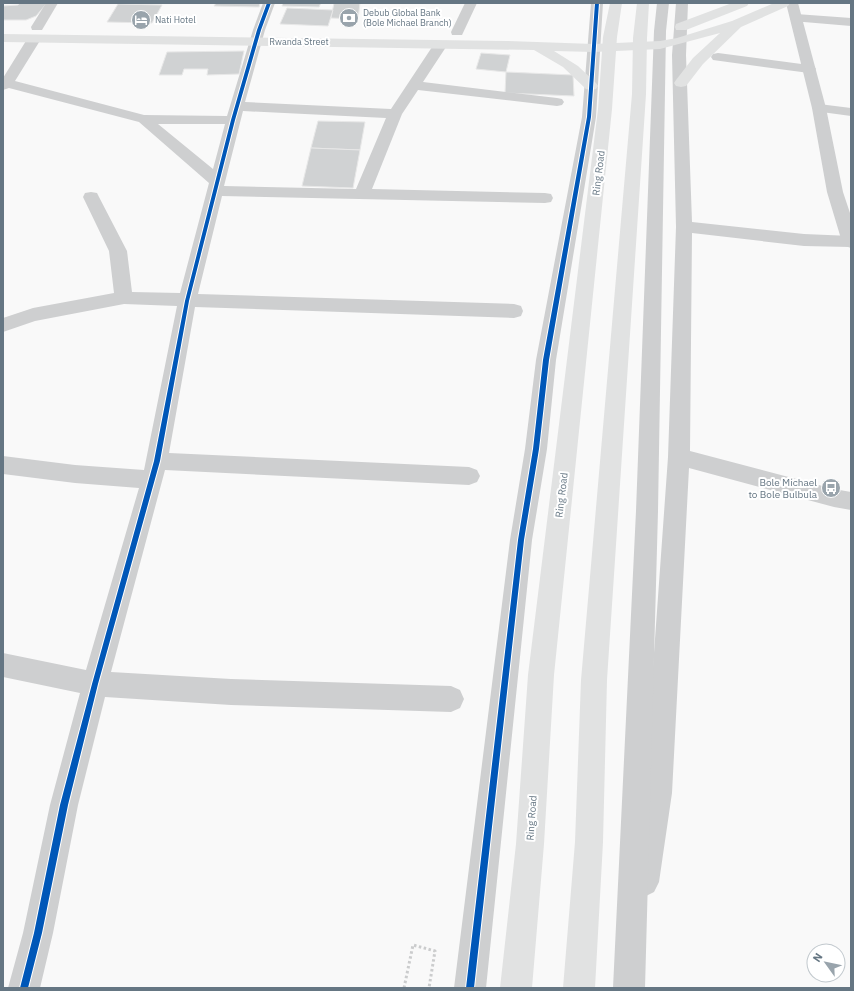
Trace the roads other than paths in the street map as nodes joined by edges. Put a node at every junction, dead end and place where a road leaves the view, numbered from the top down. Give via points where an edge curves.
1 (52, 3) edge
2 (270, 3) edge
3 (471, 3) edge
4 (597, 3) edge
5 (616, 3) edge
6 (643, 3) edge
7 (662, 3) edge
8 (682, 3) edge
9 (743, 3) edge
10 (784, 3) edge
11 (792, 3) edge
12 (796, 18) junction
13 (851, 22) edge
14 (737, 24) junction
15 (3, 28) edge
16 (457, 32) junction
17 (35, 33) junction
18 (257, 36) junction
19 (670, 36) junction
20 (3, 38) edge
21 (594, 41) junction
22 (441, 44) junction
23 (533, 46) junction
24 (718, 57) dead end
25 (809, 69) junction
26 (681, 83) junction
27 (5, 84) edge
28 (414, 86) junction
29 (592, 86) junction
30 (557, 102) dead end
31 (819, 108) junction
32 (851, 112) edge
33 (235, 113) junction
34 (395, 114) junction
35 (144, 119) junction
36 (216, 186) junction
37 (362, 194) junction
38 (92, 197) dead end
39 (545, 198) dead end
40 (684, 227) junction
41 (851, 241) edge
42 (124, 298) junction
43 (188, 301) junction
44 (514, 311) dead end
45 (3, 325) edge
46 (679, 457) junction
47 (3, 465) edge
48 (154, 470) junction
49 (469, 476) dead end
50 (851, 501) edge
51 (3, 665) edge
52 (95, 684) junction
53 (451, 699) dead end
54 (629, 984) edge
55 (24, 988) edge
56 (470, 988) edge
57 (516, 988) edge
58 (579, 988) edge

1 - 17 street
2 - 18 street
3 - 16 street
4 - 21 street
5 - 57 main road, Ring Road via 610,37 605,109 541,675 530,844
6 - 58 main road via 639,94 594,680 589,842
7 - 19 street
8 - 19 street
9 - 19 main road
10 - 14 main road
11 - 12 street
12 - 13 street
12 - 25 street
14 - 19 main road
14 - 26 main road via 698,62
15 - 17 main road, Rwanda Street
16 - 18 main road, Rwanda Street
16 - 21 main road, Rwanda Street
17 - 18 main road, Rwanda Street
17 - 20 main road, Rwanda Street
17 - 27 street
18 - 22 main road, Rwanda Street
18 - 33 street
19 - 21 main road
19 - 21 main road via 627,33
19 - 26 street
19 - 54 street via 647,511
21 - 23 main road, Rwanda Street
21 - 29 street
22 - 23 main road, Rwanda Street
22 - 28 street
23 - 29 main road via 562,59
24 - 25 street
25 - 31 street
26 - 40 street
27 - 35 street
28 - 30 street
28 - 34 street
29 - 56 street via 589,117 546,360 536,449 520,540
31 - 32 street
31 - 41 street via 835,192
33 - 34 street
33 - 35 street
33 - 36 street
34 - 37 street
35 - 36 street
36 - 37 street
36 - 43 street
37 - 39 street
38 - 42 street via 118,251
40 - 41 street via 804,240
40 - 46 street
42 - 43 street
42 - 45 street via 33,315
43 - 44 street
43 - 48 street
46 - 50 street
46 - 54 street via 658,793
47 - 48 street via 75,474
48 - 49 street
48 - 52 street
51 - 52 street
52 - 53 street via 262,694
52 - 55 street via 64,805

